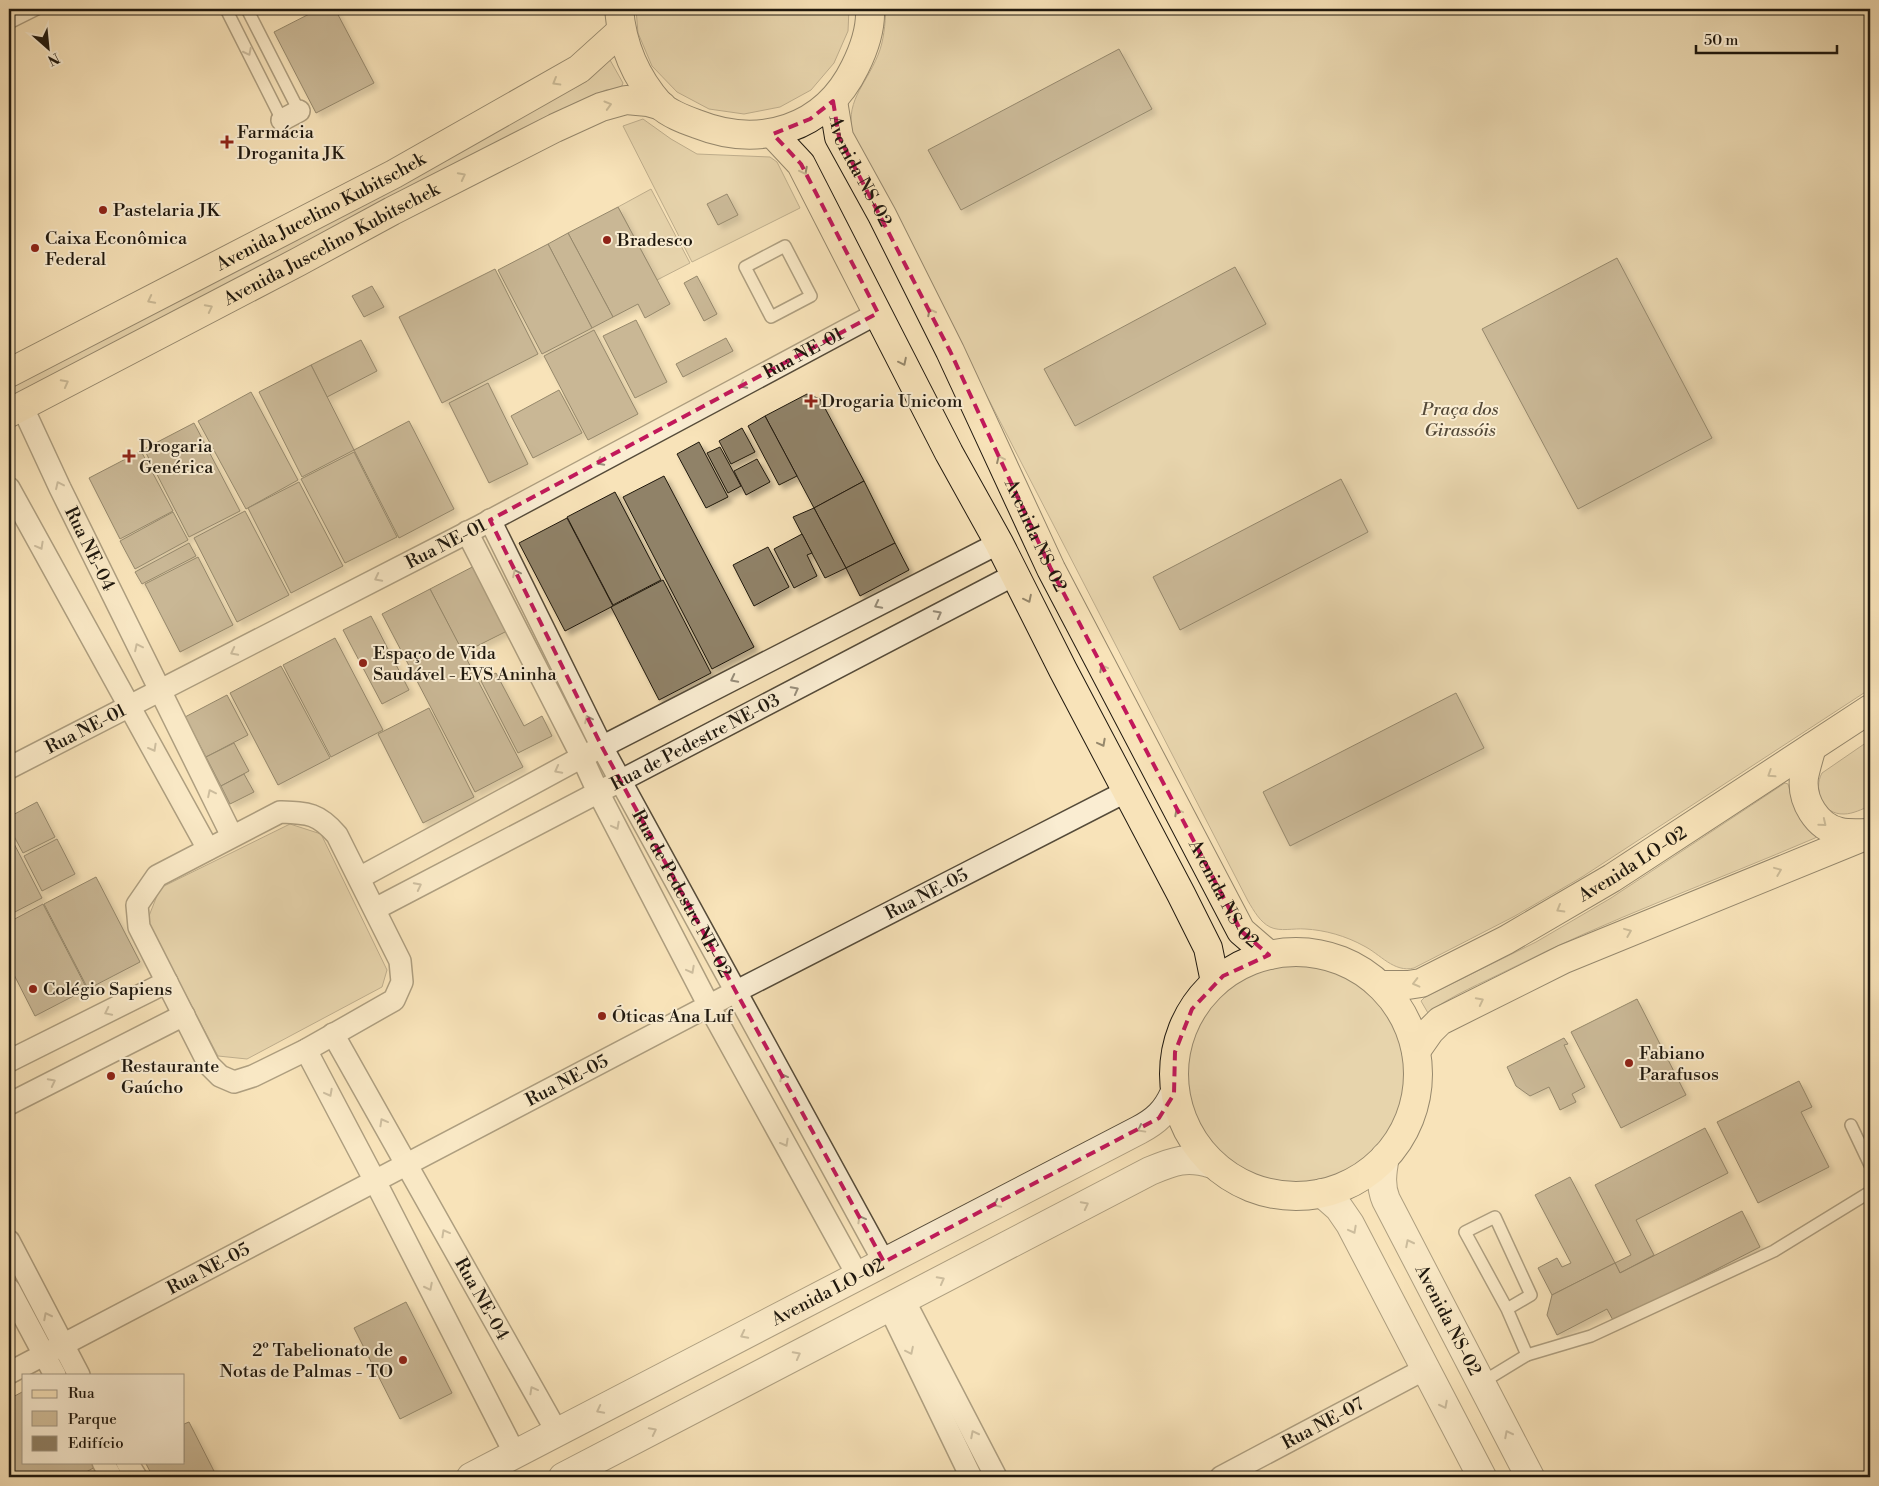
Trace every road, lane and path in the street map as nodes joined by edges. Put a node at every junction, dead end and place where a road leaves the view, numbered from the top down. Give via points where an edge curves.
1 (37, 9) edge
2 (226, 9) edge
3 (246, 9) edge
4 (870, 9) edge
5 (620, 20) edge
6 (9, 23) edge
7 (833, 100) junction
8 (662, 106) junction
9 (773, 134) junction
10 (878, 313) junction
11 (771, 316) joint
12 (9, 372) edge
13 (15, 409) edge
14 (9, 488) edge
15 (490, 520) junction
16 (467, 532) junction
17 (1000, 543) junction
18 (1016, 574) junction
19 (160, 690) junction
20 (130, 705) junction
21 (1870, 709) edge
22 (1812, 746) junction
23 (602, 747) junction
24 (582, 757) junction
25 (9, 768) edge
26 (621, 781) junction
27 (1127, 791) junction
28 (598, 792) junction
29 (1870, 833) edge
30 (232, 836) junction
31 (208, 849) junction
32 (359, 878) junction
33 (375, 909) junction
34 (1269, 955) junction
35 (167, 982) junction
36 (1215, 982) junction
37 (1380, 985) junction
38 (735, 992) junction
39 (710, 1006) junction
40 (184, 1016) junction
41 (333, 1034) junction
42 (306, 1050) junction
43 (1416, 1051) junction
44 (9, 1061) edge
45 (1174, 1094) junction
46 (9, 1104) edge
47 (1851, 1125) dead end
48 (1385, 1157) junction
49 (1212, 1164) junction
50 (407, 1165) junction
51 (1870, 1166) edge
52 (375, 1181) junction
53 (1870, 1192) edge
54 (1322, 1193) junction
55 (9, 1241) edge
56 (884, 1262) junction
57 (858, 1276) junction
58 (9, 1289) edge
59 (896, 1304) junction
60 (1507, 1310) junction
61 (62, 1346) junction
62 (44, 1355) junction
63 (1527, 1355) junction
64 (1426, 1369) junction
65 (9, 1373) edge
66 (54, 1374) edge
67 (78, 1374) edge
68 (1481, 1383) junction
69 (557, 1432) junction
70 (514, 1454) junction
71 (104, 1464) edge
72 (128, 1464) edge
73 (575, 1474) edge
74 (111, 1477) edge
75 (136, 1477) edge
76 (471, 1477) edge
77 (971, 1477) edge
78 (996, 1477) edge
79 (1221, 1477) edge
80 (1482, 1477) edge
81 (1530, 1477) edge

1 - 6 lane
2 -> 3 lane via 290,116
4 - 7 main road via 868,34 860,58 848,84
5 - 8 main road via 635,71
5 -> 12 main road, Avenida Jucelino Kubitschek via 579,69 394,174
7 - 9 main road via 810,119
34 -> 7 main road, Avenida NS-02 via 1241,931 1051,569 950,351 882,214 839,137
8 - 9 main road via 713,131
13 -> 8 main road, Avenida Juscelino Kubitschek via 555,128 601,107 626,100
9 -> 10 main road, Avenida NS-02 via 800,164
10 -> 15 street, Rua NE-01
10 -> 17 main road, Avenida NS-02
11 - 11 lane via 811,296 785,246 745,267
19 -> 13 street, Rua NE-04
14 -> 20 street
15 - 16 street, Rua NE-01
23 -> 15 street, Rua de Pedestre NE-02
16 -> 19 street, Rua NE-01
16 - 24 street, Rua de Pedestre NE-02
17 - 18 main road, Avenida NS-02
17 -> 23 street, Rua de Pedestre NE-03
26 -> 18 street, Rua de Pedestre NE-03
18 -> 27 main road, Avenida NS-02
19 - 20 street, Rua NE-01
30 -> 19 street, Rua NE-04
20 - 25 street, Rua NE-01
20 -> 31 street
21 - 22 main road, Avenida LO-02
22 -> 29 main road via 1804,786 1808,803 1816,816 1831,829
22 -> 37 main road, Avenida LO-02 via 1612,878 1506,940 1421,983
23 - 24 street, Rua de Pedestre NE-03
23 - 26 street, Rua de Pedestre NE-02
24 - 28 street, Rua de Pedestre NE-02
24 -> 32 street, Rua de Pedestre NE-03
26 - 28 street, Rua de Pedestre NE-03
26 - 38 street, Rua de Pedestre NE-02
27 - 36 main road, Avenida NS-02 via 1208,948
27 - 38 street, Rua NE-05
33 -> 28 street, Rua de Pedestre NE-03
28 -> 39 street, Rua de Pedestre NE-02
43 -> 29 main road via 1440,1021 1545,968
30 - 31 street
30 - 32 street via 280,812 308,813 325,821 337,835
31 - 35 street via 157,876 137,905 139,927
32 - 33 street
33 - 41 street via 400,961 402,982 394,1000
34 - 36 main road, Avenida NS-02 via 1236,967
34 - 37 main road, Avenida NS-02 via 1299,952 1327,956 1356,967
35 - 40 street
35 -> 44 street
36 - 45 main road, Avenida NS-02 via 1192,1009 1180,1033 1174,1062
37 - 43 main road, Avenida NS-02 via 1404,1015
38 - 39 street, Rua NE-05
56 -> 38 street, Rua de Pedestre NE-02
39 - 50 street, Rua NE-05
39 -> 57 street, Rua de Pedestre NE-02
40 - 42 street via 209,1065 220,1076 234,1082
46 -> 40 street
41 - 42 street
50 -> 41 street, Rua NE-04
42 -> 52 street
43 - 48 main road, Avenida NS-02 via 1418,1082 1414,1107 1403,1133
45 - 49 main road, Avenida NS-02 via 1189,1135
45 -> 56 street, Avenida LO-02 via 1162,1115 1146,1126
47 - 51 lane
48 - 54 main road, Avenida NS-02 via 1357,1180
68 -> 48 street, Avenida NS-02 via 1384,1194 1382,1175
49 - 54 main road, Avenida NS-02 via 1234,1180 1263,1192 1293,1196
59 -> 49 street via 1160,1167 1188,1159
50 - 52 street, Rua NE-05
69 -> 50 street, Rua NE-04
52 - 61 street, Rua NE-05
52 -> 70 street
53 - 63 lane via 1774,1251 1591,1336
54 -> 64 street via 1344,1213
61 -> 55 street
56 - 57 street, Avenida LO-02
57 -> 69 street, Avenida LO-02
58 - 62 street
73 -> 59 street
59 -> 77 street
78 -> 59 street
60 - 60 lane via 1531,1295 1495,1217 1465,1232
60 - 63 lane
61 - 62 street, Rua NE-05
61 - 67 street
62 - 65 street, Rua NE-05
62 - 66 street
63 - 68 lane
64 - 79 street, Rua NE-07
64 -> 80 street
81 -> 68 street, Avenida NS-02
69 - 70 street, Avenida LO-02
70 - 76 street, Avenida LO-02
71 - 74 street
72 - 75 street

